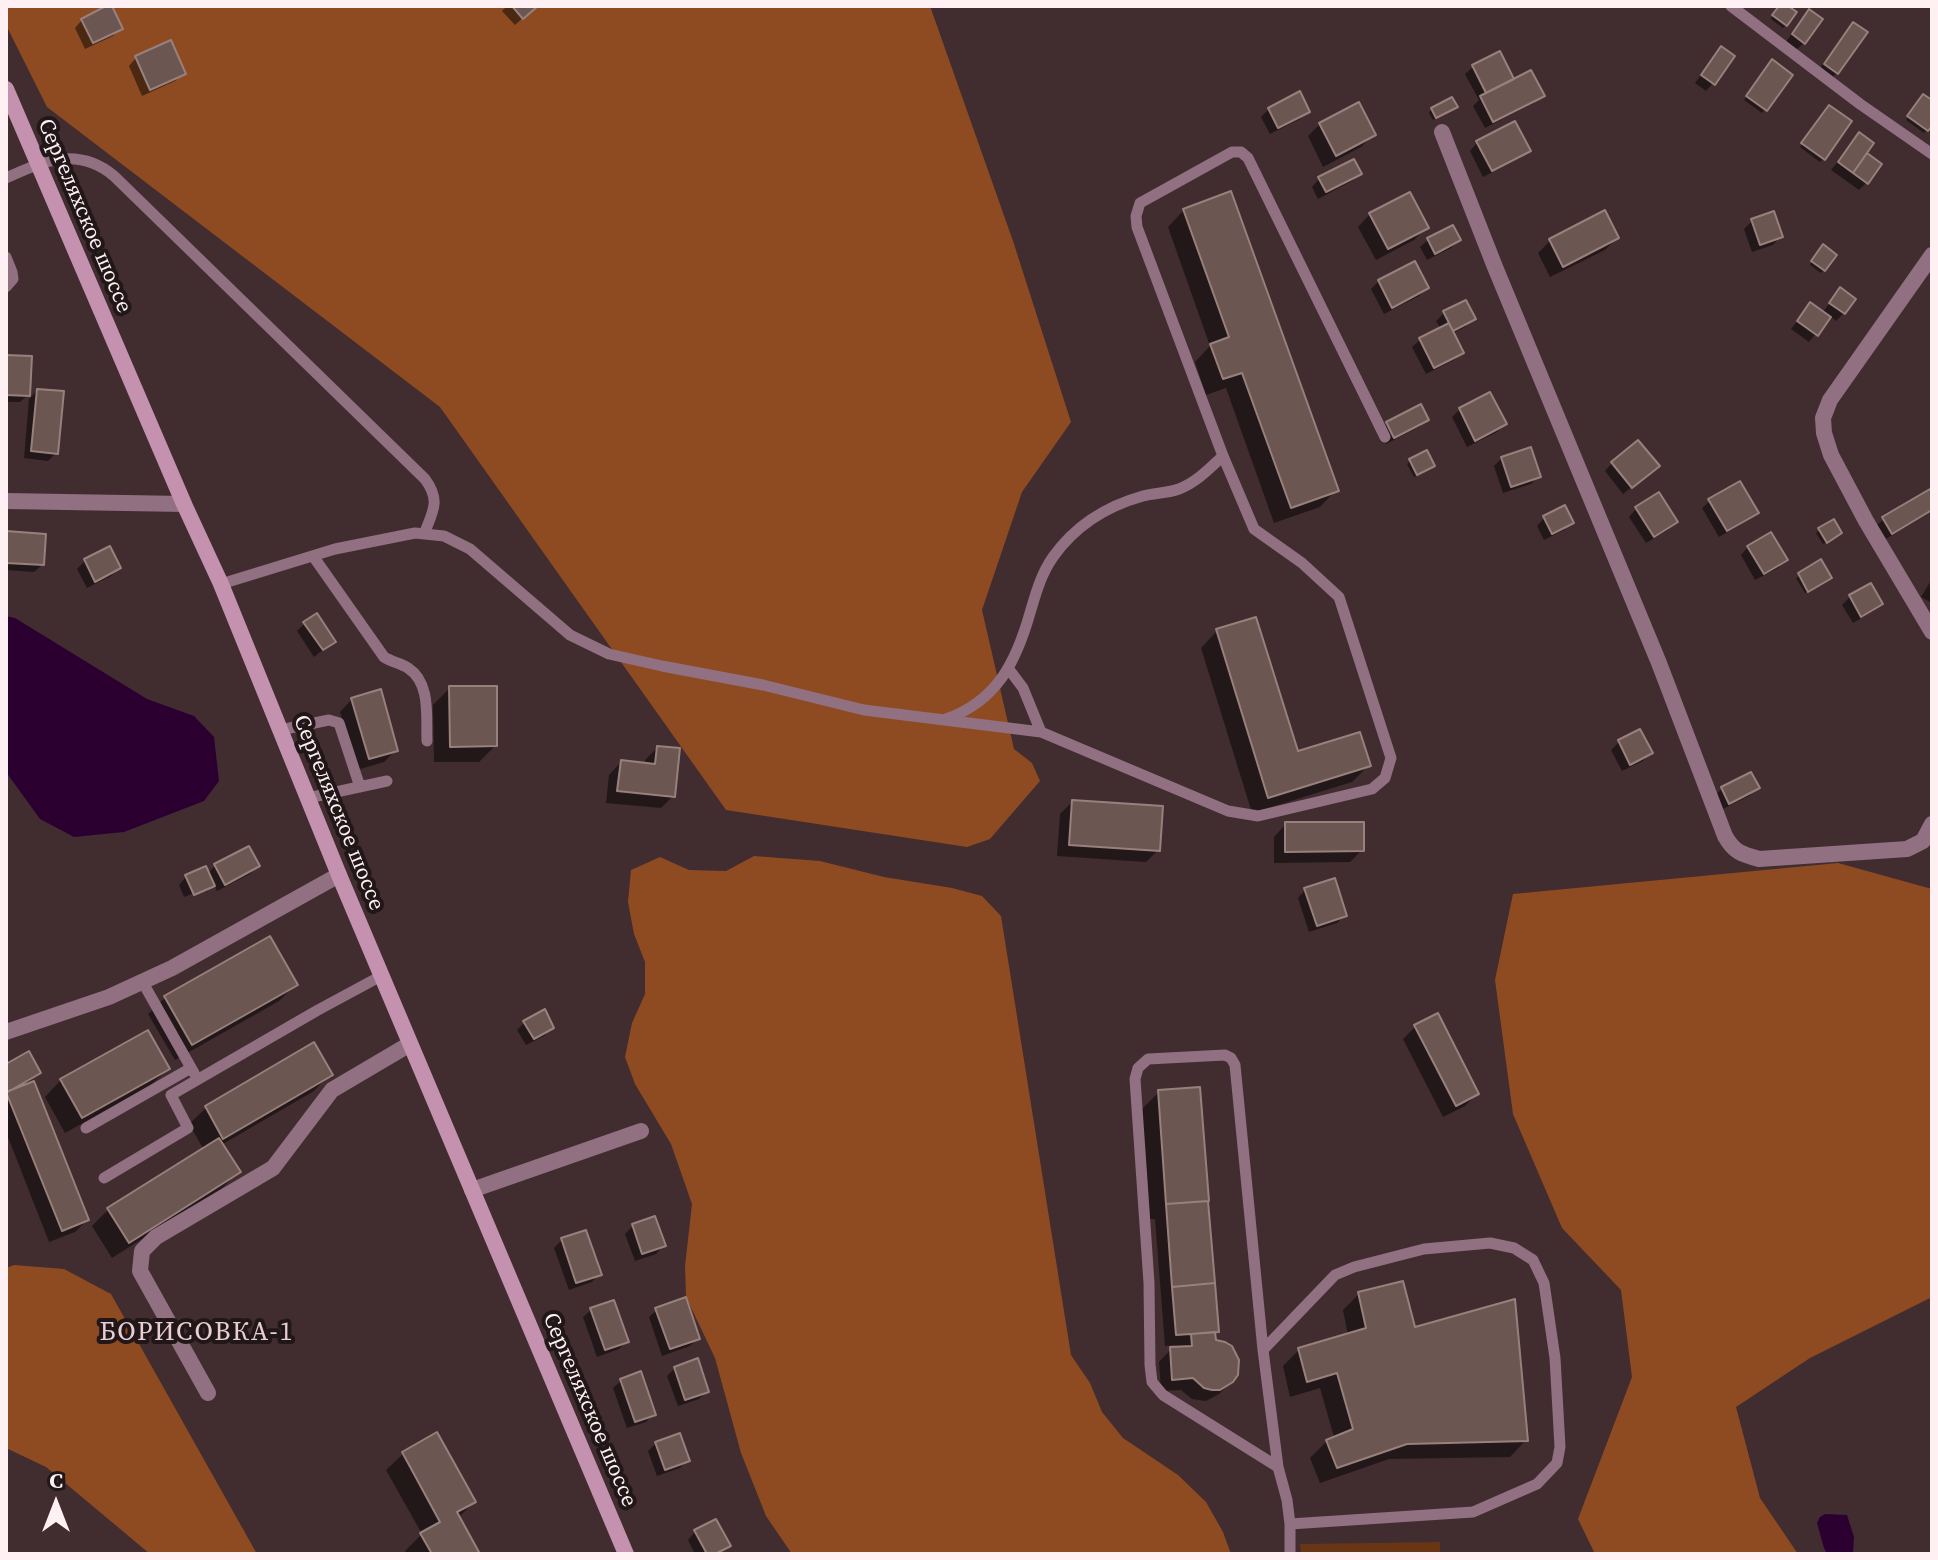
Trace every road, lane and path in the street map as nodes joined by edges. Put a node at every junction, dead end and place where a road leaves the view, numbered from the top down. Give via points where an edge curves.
1 (1731, 6) edge
2 (6, 89) edge
3 (1442, 132) dead end
4 (1932, 154) edge
5 (38, 163) junction
6 (6, 178) edge
7 (1932, 255) edge
8 (6, 257) edge
9 (6, 287) edge
10 (1385, 437) dead end
11 (1223, 456) junction
12 (6, 501) edge
13 (184, 504) junction
14 (424, 534) junction
15 (313, 556) junction
16 (221, 584) junction
17 (1932, 632) edge
18 (1008, 668) junction
19 (942, 720) junction
20 (280, 730) junction
21 (1041, 732) junction
22 (427, 741) dead end
23 (387, 781) dead end
24 (360, 787) junction
25 (308, 798) junction
26 (1932, 824) edge
27 (1928, 842) edge
28 (339, 875) junction
29 (381, 976) junction
30 (142, 981) junction
31 (6, 1032) edge
32 (410, 1044) junction
33 (191, 1068) junction
34 (198, 1081) junction
35 (86, 1128) dead end
36 (641, 1131) dead end
37 (104, 1178) dead end
38 (472, 1190) junction
39 (1263, 1350) junction
40 (208, 1393) dead end
41 (1278, 1467) junction
42 (1290, 1524) junction
43 (626, 1554) edge
44 (1290, 1554) edge

1 - 4 lane
2 - 5 main road, Сергеляхское шоссе
3 - 27 street via 1732,848 1759,859 1907,849
5 - 6 lane
5 - 13 main road, Сергеляхское шоссе
5 - 14 lane via 78,160 104,167 114,176 425,479 435,503
7 - 17 street via 1830,400 1823,418 1831,455
8 - 9 lane via 13,279
10 - 11 lane via 1248,158 1232,152 1140,203 1136,216
11 - 18 lane via 1179,489 1107,509 1081,527 1037,585
11 - 21 lane via 1254,529 1339,597 1391,758 1385,778 1372,789 1258,816 1228,811
12 - 13 street
13 - 16 main road, Сергеляхское шоссе
14 - 15 lane
14 - 19 lane via 444,536 470,549 570,635 609,654 864,710
15 - 16 lane
15 - 22 lane via 384,657 418,677 425,692
16 - 20 main road, Сергеляхское шоссе
18 - 19 lane via 975,706
18 - 21 lane via 1023,688
19 - 21 lane
20 - 24 lane via 329,720 339,723
20 - 25 main road, Сергеляхское шоссе
23 - 24 lane
24 - 25 lane
25 - 28 main road, Сергеляхское шоссе
26 - 27 street
28 - 29 main road, Сергеляхское шоссе
28 - 30 street
29 - 32 main road, Сергеляхское шоссе
29 - 34 lane
30 - 31 street
30 - 33 lane
32 - 38 main road, Сергеляхское шоссе
32 - 40 street via 332,1090 273,1168 156,1237 142,1251 140,1271
33 - 34 lane
33 - 35 lane
34 - 37 lane via 171,1095 188,1128
36 - 38 street
38 - 43 main road, Сергеляхское шоссе
39 - 41 lane
39 - 41 lane via 1235,1065 1225,1055 1148,1059 1135,1079 1152,1382 1163,1395
39 - 42 lane via 1335,1275 1424,1249 1490,1243 1514,1248 1533,1260 1544,1283 1560,1447 1557,1463 1537,1484 1473,1512
41 - 42 lane
42 - 44 lane

